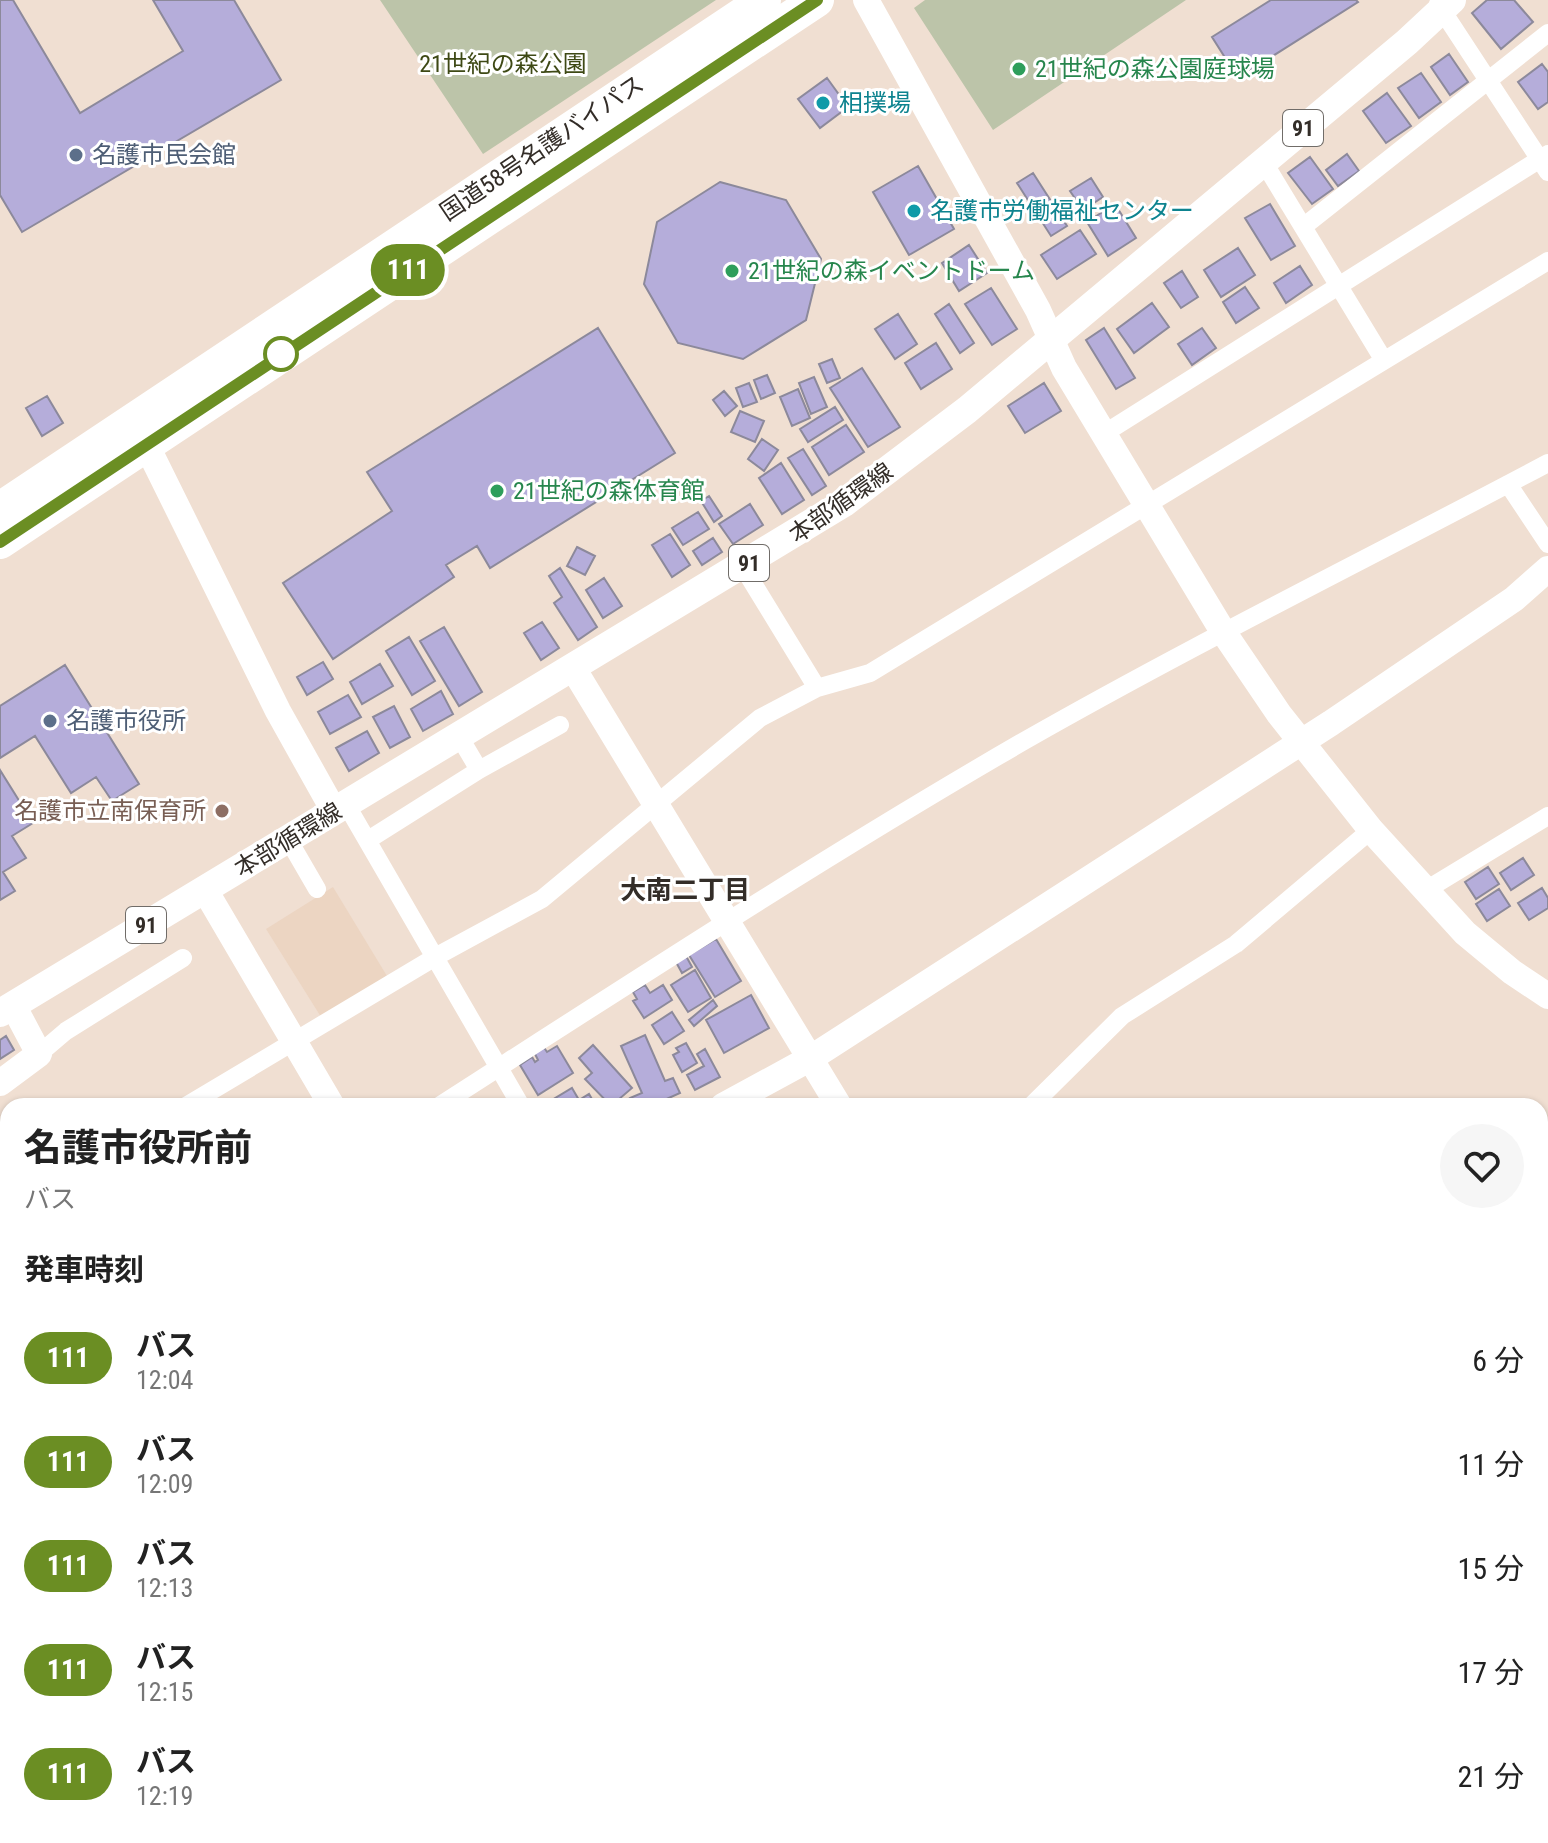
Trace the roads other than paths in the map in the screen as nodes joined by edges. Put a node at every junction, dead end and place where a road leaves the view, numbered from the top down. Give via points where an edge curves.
1 (764, 0) edge
2 (817, 0) edge
3 (866, 0) edge
4 (1443, 4) edge
5 (1548, 33) edge
6 (1488, 80) junction
7 (1263, 161) junction
8 (1545, 162) edge
9 (1303, 227) junction
10 (1548, 261) edge
11 (1338, 288) junction
12 (1051, 338) junction
13 (1383, 359) junction
14 (140, 431) junction
15 (1105, 433) junction
16 (1548, 463) edge
17 (1508, 484) junction
18 (1147, 506) junction
19 (0, 509) edge
20 (0, 542) edge
21 (1548, 544) edge
22 (743, 567) junction
23 (1548, 569) edge
24 (1222, 630) junction
25 (573, 668) junction
26 (817, 688) junction
27 (560, 725) dead end
28 (459, 736) junction
29 (1299, 742) junction
30 (479, 770) junction
31 (655, 802) junction
32 (340, 807) junction
33 (1548, 816) edge
34 (1371, 830) junction
35 (288, 839) junction
36 (368, 840) junction
37 (317, 889) dead end
38 (205, 890) junction
39 (1426, 890) junction
40 (728, 922) junction
41 (437, 956) junction
42 (183, 958) dead end
43 (1548, 996) edge
44 (6, 1009) edge
45 (294, 1040) junction
46 (39, 1054) junction
47 (811, 1058) junction
48 (499, 1068) junction
49 (0, 1083) edge
50 (199, 1098) edge
51 (327, 1098) edge
52 (452, 1098) edge
53 (516, 1098) edge
54 (738, 1098) edge
55 (834, 1098) edge
56 (1039, 1098) edge

1 - 14 highway, 国道58号名護バイパス
2 - 14 highway, 国道58号名護バイパス
3 - 12 street
4 - 6 street
4 - 7 main road, 本部循環線 / 91
5 - 6 street
6 - 8 street
6 - 9 street
7 - 9 street
7 - 12 main road, 本部循環線 / 91
8 - 11 street
9 - 11 street
10 - 13 street
11 - 13 street
11 - 15 street
12 - 15 street
12 - 22 main road, 本部循環線 / 91 via 919,448
13 - 18 street
14 - 19 highway, 国道58号名護バイパス
14 - 20 highway, 国道58号名護バイパス
14 - 32 street via 278,711
15 - 18 street
16 - 17 street
17 - 21 street
17 - 24 street
18 - 24 street
18 - 26 street via 870,673
22 - 25 main road, 本部循環線 / 91
22 - 26 street
23 - 29 street via 1514,599
24 - 29 street
24 - 40 street via 1022,743
25 - 28 main road, 本部循環線 / 91
25 - 31 street
26 - 31 street via 760,718
27 - 30 street
28 - 30 street
28 - 32 main road, 本部循環線 / 91
29 - 34 street
29 - 47 street
30 - 36 street
31 - 40 street
31 - 41 street via 542,899
32 - 35 main road, 本部循環線 / 91
32 - 36 street
33 - 39 street
34 - 39 street
34 - 56 street via 1236,944 1122,1016
35 - 37 street
35 - 38 main road, 本部循環線 / 91
36 - 41 street
38 - 44 main road, 本部循環線 / 91
38 - 45 street
39 - 43 street via 1465,933
40 - 47 street
40 - 48 street
41 - 45 street
41 - 48 street
42 - 46 street via 66,1031
44 - 46 street
45 - 50 street
45 - 51 street
46 - 49 street
47 - 54 street
47 - 55 street
48 - 52 street
48 - 53 street

